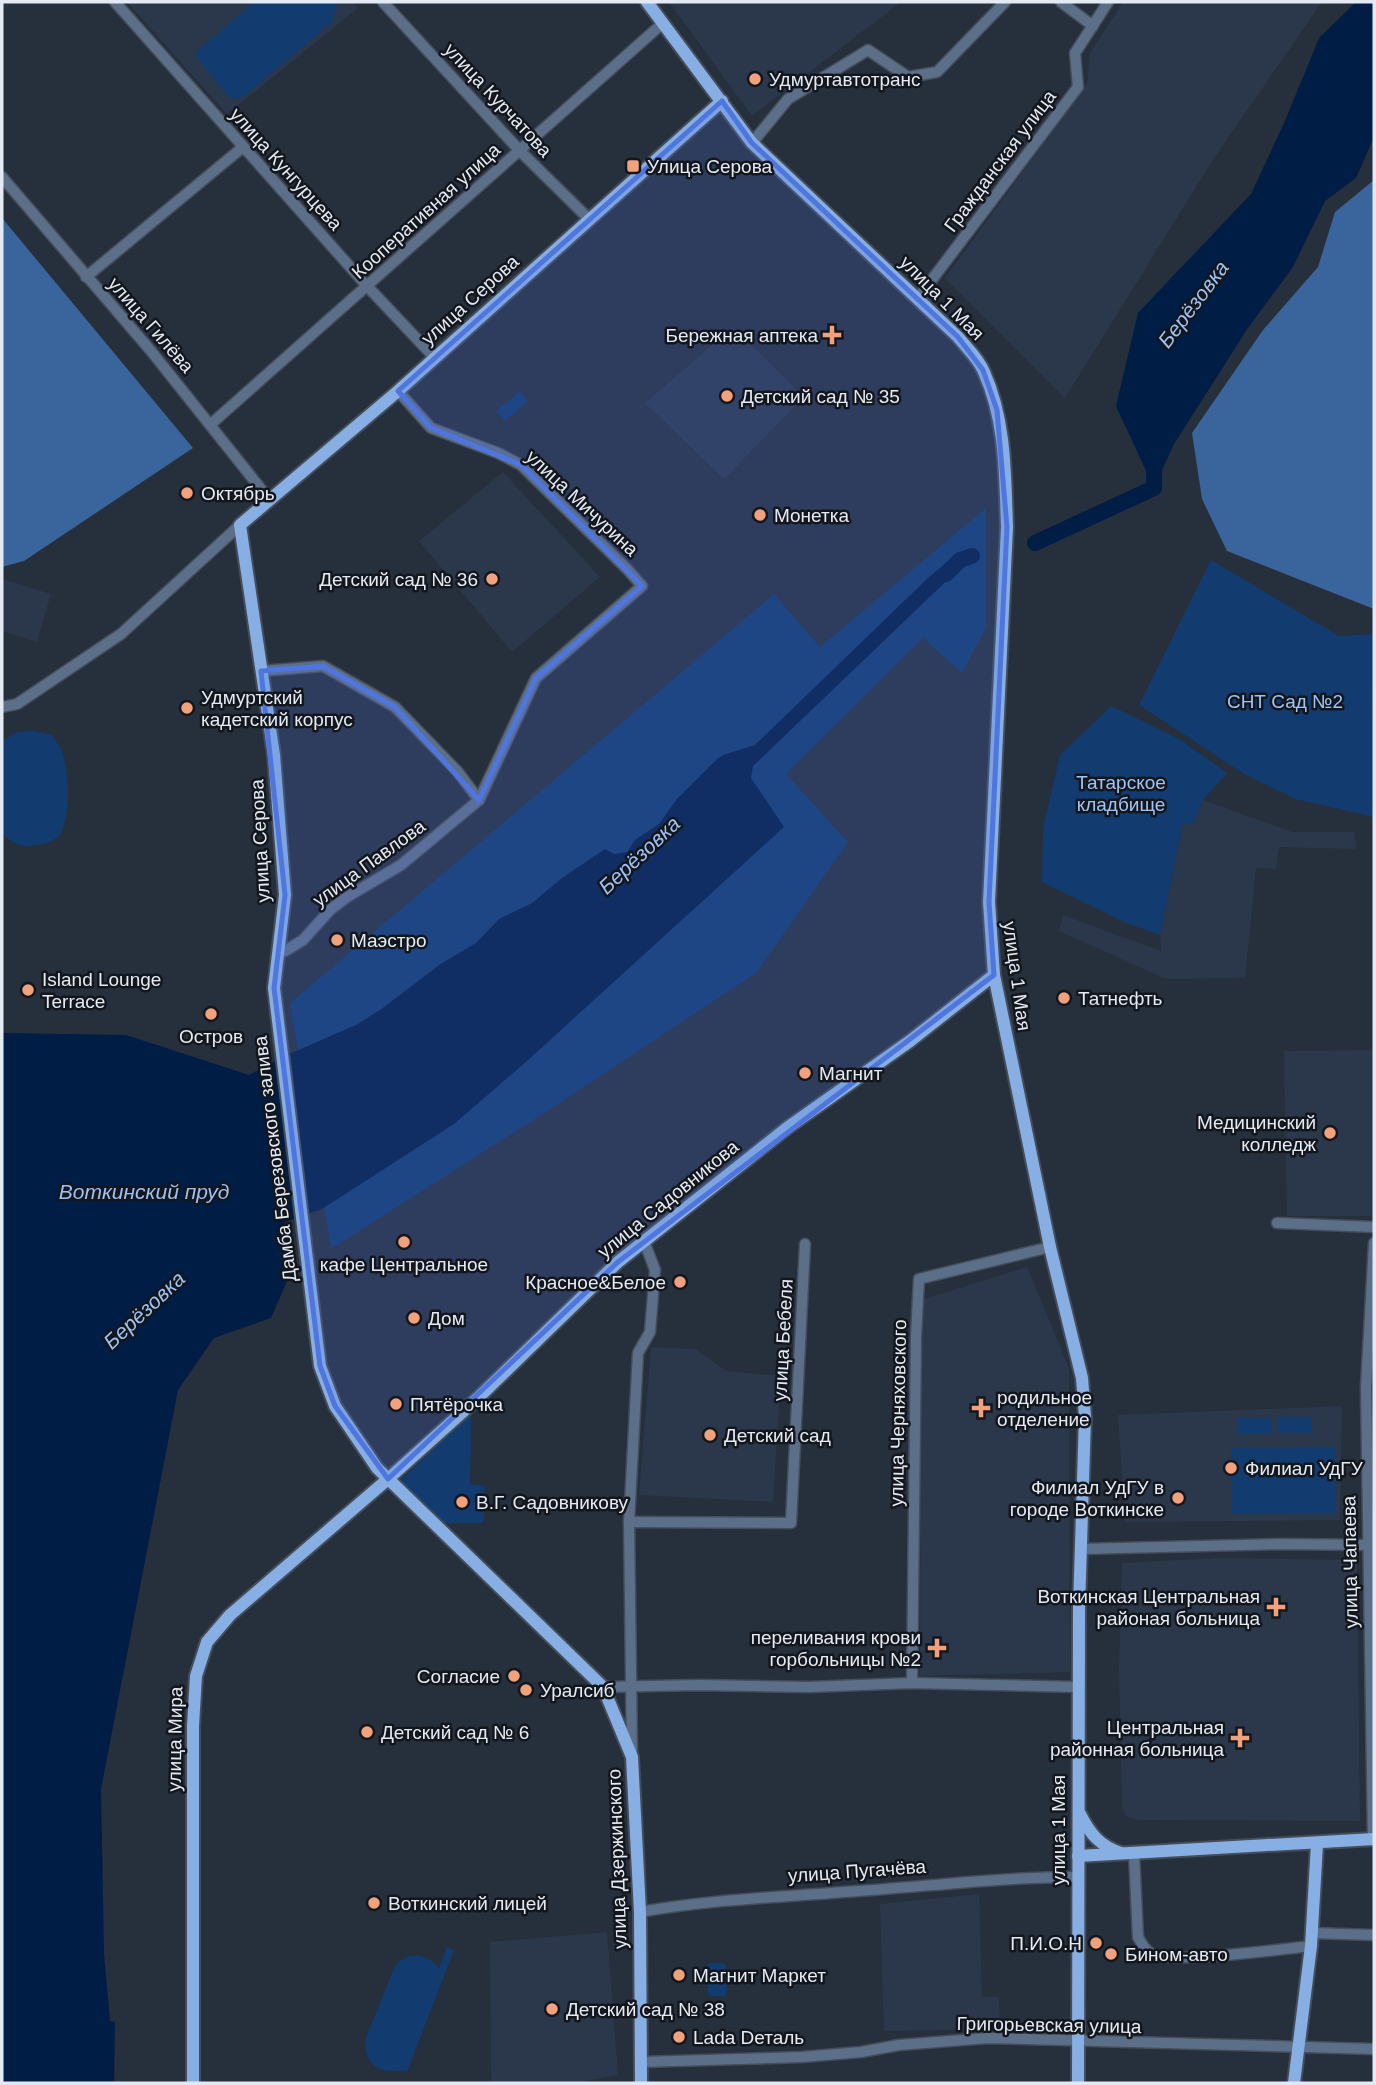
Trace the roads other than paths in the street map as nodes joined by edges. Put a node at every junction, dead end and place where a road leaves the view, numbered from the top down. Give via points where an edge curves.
1 (116, 2) edge
2 (383, 2) edge
3 (647, 2) edge
4 (1005, 2) edge
5 (1061, 2) edge
6 (1108, 2) edge
7 (663, 23) junction
8 (1093, 26) junction
9 (722, 101) junction
10 (752, 143) junction
11 (243, 147) junction
12 (520, 151) junction
13 (2, 177) edge
14 (590, 220) junction
15 (86, 277) junction
16 (367, 286) junction
17 (918, 298) junction
18 (434, 358) junction
19 (398, 391) junction
20 (211, 424) junction
21 (269, 499) junction
22 (240, 525) junction
23 (261, 671) junction
24 (529, 695) joint
25 (2, 707) edge
26 (479, 800) junction
27 (279, 952) junction
28 (994, 975) junction
29 (274, 988) joint
30 (1277, 1223) dead end
31 (1374, 1227) edge
32 (644, 1241) junction
33 (1374, 1243) edge
34 (805, 1244) dead end
35 (1050, 1247) junction
36 (388, 1479) junction
37 (628, 1521) junction
38 (1372, 1545) edge
39 (1080, 1549) junction
40 (912, 1683) junction
41 (631, 1686) junction
42 (603, 1687) junction
43 (1078, 1687) junction
44 (1373, 1753) edge
45 (632, 1757) junction
46 (1078, 1810) junction
47 (1374, 1840) edge
48 (1317, 1844) junction
49 (1131, 1855) junction
50 (1078, 1856) junction
51 (1077, 1877) junction
52 (639, 1912) junction
53 (1374, 1935) edge
54 (1311, 1940) junction
55 (1079, 2042) junction
56 (1298, 2048) junction
57 (1374, 2049) edge
58 (641, 2062) junction
59 (193, 2083) edge
60 (641, 2083) edge
61 (1078, 2083) edge
62 (1294, 2083) edge

1 - 11 street, улица Кунгурцева
2 - 12 street, улица Курчатова
3 - 7 main road, улица 1 Мая
4 - 10 street via 937,72 908,77 868,50 788,99
5 - 8 street
6 - 8 street, Гражданская улица
7 - 9 main road, улица 1 Мая
7 - 12 street, Кооперативная улица
8 - 17 street, Гражданская улица via 1075,53 1078,87
9 - 10 main road, улица 1 Мая
9 - 14 main road, улица Серова
10 - 17 main road, улица 1 Мая
11 - 15 street
11 - 16 street, улица Кунгурцева
12 - 14 street, улица Курчатова
12 - 16 street, Кооперативная улица
13 - 15 street, улица Гилёва
14 - 18 main road, улица Серова
15 - 20 street, улица Гилёва
16 - 18 street, улица Кунгурцева
16 - 20 street, Кооперативная улица
17 - 28 main road, улица 1 Мая via 958,337 983,370 1003,440 1007,527 989,912
18 - 19 main road, улица Серова
19 - 21 main road, улица Серова
19 - 24 street, улица Мичурина via 431,428 522,465 642,586 536,678
20 - 21 street, улица Гилёва
21 - 22 main road, улица Серова
22 - 23 main road, улица Серова
22 - 25 street, улица Серова via 121,634 17,704
23 - 26 street via 323,666 395,707
23 - 27 main road, улица Серова via 274,755 285,895
24 - 26 street, улица Павлова
26 - 27 street, улица Павлова via 401,865 331,909 303,940
27 - 29 main road, улица Серова
28 - 32 main road, улица Садовникова
28 - 35 main road, улица 1 Мая
29 - 36 main road, Дамба Березовского залива via 320,1366 335,1406
30 - 31 street
32 - 36 main road, улица Садовникова
32 - 37 street via 655,1270 650,1332 638,1353
33 - 38 street, улица Чапаева via 1366,1387
34 - 37 street, улица Бебеля via 791,1523
35 - 39 main road, улица 1 Мая via 1082,1378
35 - 40 street, улица Черняховского via 919,1279
36 - 42 main road, улица Дзержинского
36 - 59 main road, улица Мира via 229,1615 207,1642 196,1676
37 - 41 street
38 - 39 street
38 - 44 street, улица Чапаева
39 - 43 main road, улица 1 Мая
40 - 41 street
40 - 43 street
41 - 42 street
41 - 45 street
42 - 45 main road, улица Дзержинского
43 - 46 main road, улица 1 Мая
44 - 47 street, улица Чапаева
45 - 52 main road, улица Дзержинского
46 - 49 main road via 1096,1840
46 - 50 main road, улица 1 Мая
47 - 48 main road
48 - 49 main road
48 - 54 main road
49 - 50 main road
49 - 54 street via 1138,1937 1151,1954 1180,1958
50 - 51 main road, улица 1 Мая
51 - 52 street, улица Пугачёва via 692,1903
51 - 55 main road, улица 1 Мая
52 - 58 main road, улица Дзержинского
53 - 54 street
54 - 56 main road
55 - 56 street, Григорьевская улица
55 - 58 street, Григорьевская улица via 988,2038 802,2057
55 - 61 main road, улица 1 Мая
56 - 57 street, Григорьевская улица
56 - 62 main road
58 - 60 main road, улица Дзержинского

